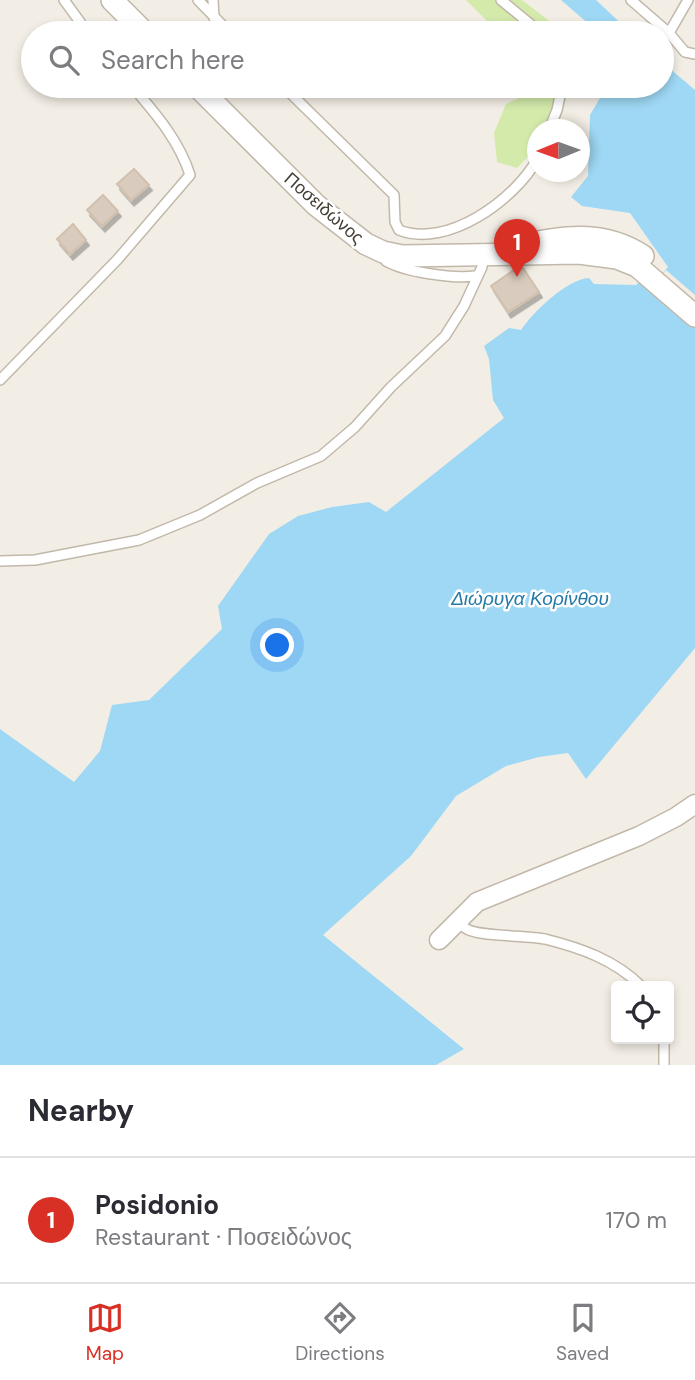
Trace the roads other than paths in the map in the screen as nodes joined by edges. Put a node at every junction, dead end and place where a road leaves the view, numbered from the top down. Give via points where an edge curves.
1 (64, 0) edge
2 (112, 0) edge
3 (198, 0) edge
4 (213, 0) edge
5 (501, 0) edge
6 (631, 0) edge
7 (688, 0) edge
8 (214, 18) junction
9 (79, 21) edge
10 (133, 21) edge
11 (217, 21) edge
12 (526, 21) edge
13 (655, 21) edge
14 (674, 24) edge
15 (674, 39) edge
16 (695, 54) edge
17 (142, 98) edge
18 (209, 98) edge
19 (295, 98) edge
20 (560, 98) edge
21 (554, 119) edge
22 (527, 171) edge
23 (366, 244) junction
24 (484, 254) junction
25 (475, 276) junction
26 (659, 277) junction
27 (695, 300) edge
28 (695, 316) edge
29 (0, 380) edge
30 (0, 561) edge
31 (695, 804) edge
32 (459, 920) junction
33 (439, 940) dead end
34 (636, 981) edge
35 (664, 1044) edge
36 (664, 1065) edge

1 - 9 lane
2 - 10 street
3 - 8 lane
4 - 8 lane
5 - 12 lane
6 - 13 lane
7 - 14 lane
8 - 11 lane
15 - 16 lane via 685,52
17 - 29 lane via 183,152 190,175 117,260
18 - 23 street, Ποσειδώνος via 316,205
19 - 22 lane via 394,195 395,222 399,230 411,235 452,230 472,220 508,195
20 - 21 lane
23 - 24 street, Ποσειδώνος via 402,256
23 - 25 lane via 389,263 404,268
24 - 25 lane
24 - 26 street, Ποσειδώνος via 603,255 628,261
25 - 30 lane via 464,306 445,336 321,456 139,540 35,560
26 - 27 street
26 - 28 street
31 - 32 street via 639,836 477,902
32 - 33 street
32 - 34 lane via 466,929 482,935 545,939 606,959
35 - 36 lane

